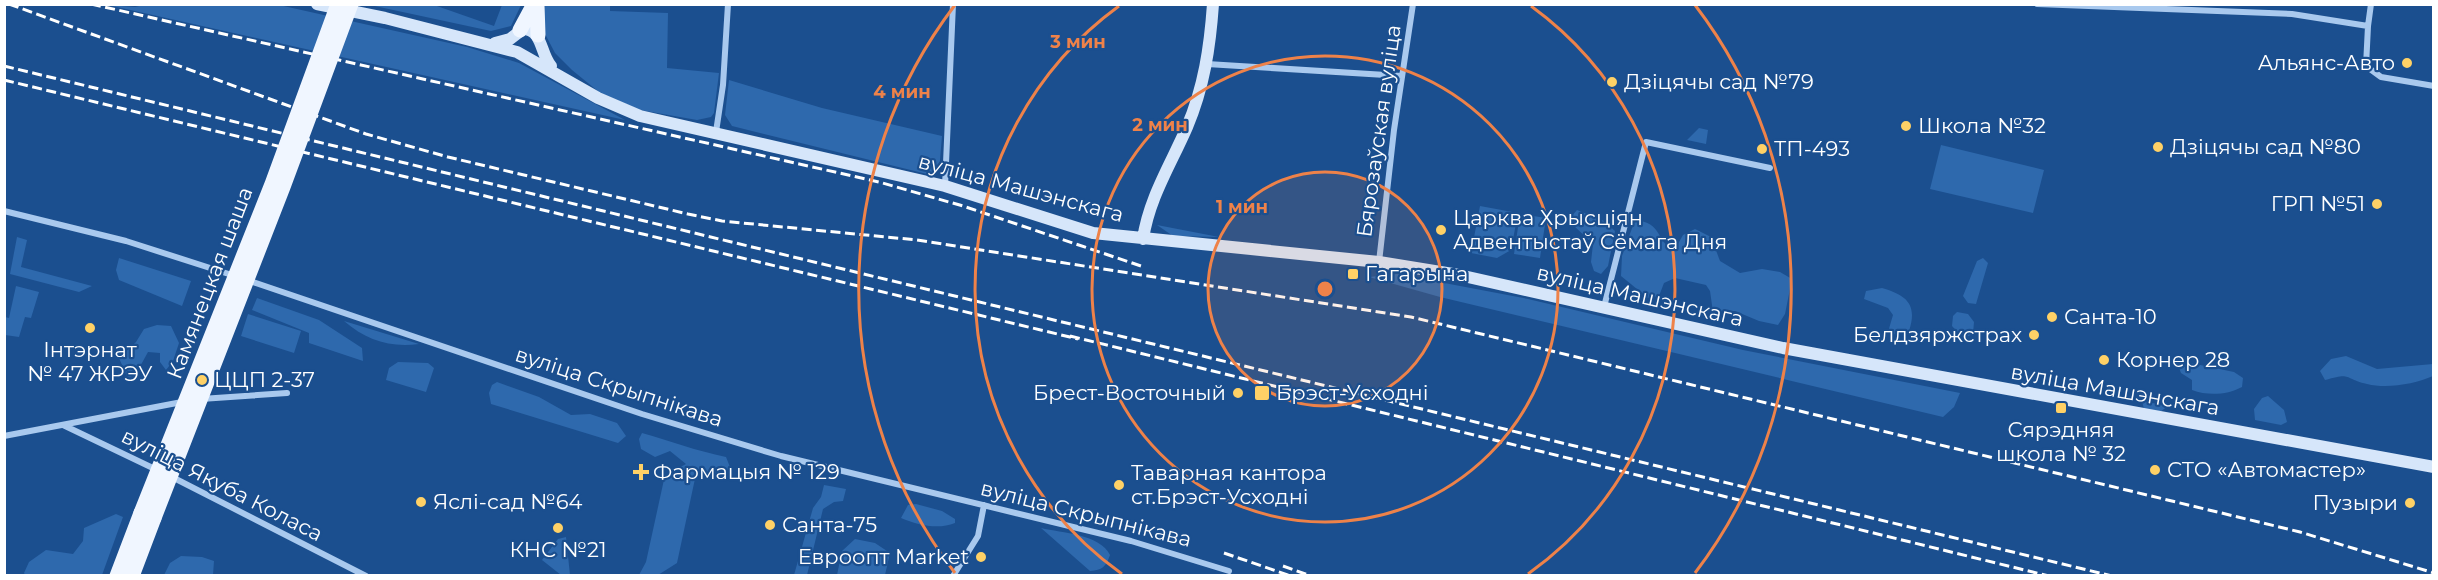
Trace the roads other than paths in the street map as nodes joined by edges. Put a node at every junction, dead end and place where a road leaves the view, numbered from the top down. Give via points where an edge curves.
1 (317, 4) edge
2 (338, 4) edge
3 (351, 4) edge
4 (536, 4) edge
5 (728, 4) edge
6 (953, 4) edge
7 (1213, 4) edge
8 (1413, 4) edge
9 (2037, 4) edge
10 (2372, 4) edge
11 (2367, 26) junction
12 (517, 33) junction
13 (539, 39) junction
14 (481, 41) junction
15 (521, 53) junction
16 (1207, 64) junction
17 (1402, 76) junction
18 (565, 79) junction
19 (2433, 86) edge
20 (716, 132) junction
21 (1770, 168) dead end
22 (945, 186) junction
23 (4, 211) edge
24 (1143, 239) junction
25 (1379, 262) junction
26 (1604, 307) junction
27 (287, 393) dead end
28 (63, 425) junction
29 (4, 436) edge
30 (2433, 467) edge
31 (984, 505) junction
32 (148, 516) junction
33 (1229, 571) dead end
34 (117, 576) edge
35 (132, 576) edge
36 (366, 576) edge
37 (953, 576) edge

1 - 14 main road, вуліца Машэнскага
2 - 32 main road, Камянецкая шаша, bridge
3 - 32 main road, Камянецкая шаша, bridge via 284,188
4 - 12 main road
4 - 13 main road
5 - 20 street
6 - 22 street
7 - 16 main road
8 - 17 street, Бярозаўская вуліца
9 - 11 street via 2292,14
10 - 11 street
11 - 19 street via 2366,66 2381,77
12 - 13 main road via 532,30
12 - 14 main road via 499,42
12 - 15 main road via 513,45
13 - 15 main road via 533,53
13 - 18 main road, вуліца Машэнскага via 548,64
14 - 15 main road, вуліца Машэнскага
15 - 18 main road, вуліца Машэнскага
16 - 17 street
16 - 24 main road via 1190,120 1150,208
17 - 25 street, Бярозаўская вуліца
18 - 20 main road, вуліца Машэнскага via 628,112
20 - 22 main road, вуліца Машэнскага
21 - 26 street via 1646,142
22 - 24 main road, вуліца Машэнскага via 1077,228
23 - 31 street, вуліца Скрыпнікава via 193,261 631,410 781,456
24 - 25 main road, вуліца Машэнскага
25 - 26 main road, вуліца Машэнскага via 1488,280
26 - 30 main road, вуліца Машэнскага via 1783,348
27 - 28 street via 218,396
28 - 29 street
28 - 36 street, вуліца Якуба Коласа
31 - 33 street, вуліца Скрыпнікава via 1131,541
31 - 37 street via 978,536
32 - 34 main road, Камянецкая шаша
32 - 35 main road, Камянецкая шаша

